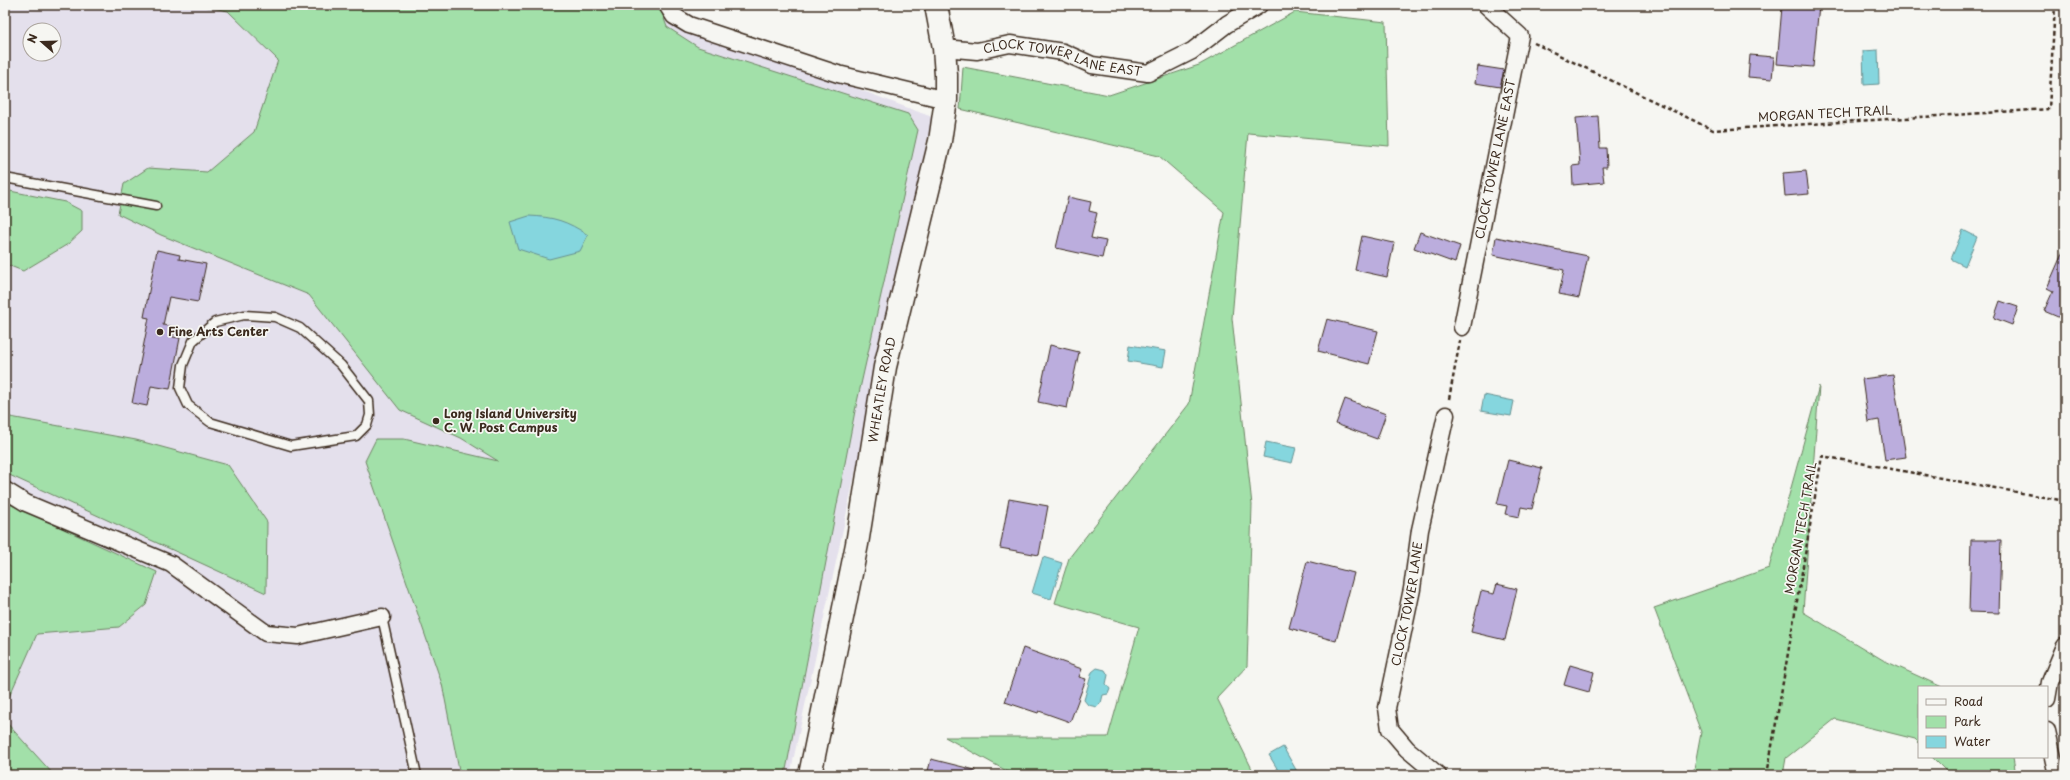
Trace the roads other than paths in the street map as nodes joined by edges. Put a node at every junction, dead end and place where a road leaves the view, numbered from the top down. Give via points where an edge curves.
1 (667, 5) edge
2 (936, 5) edge
3 (1259, 5) edge
4 (1486, 5) edge
5 (944, 48) junction
6 (946, 100) junction
7 (5, 178) edge
8 (156, 206) dead end
9 (1462, 327) road end
10 (1446, 415) road end
11 (356, 436) joint
12 (5, 490) edge
13 (382, 617) joint
14 (2065, 646) edge
15 (2048, 693) edge
16 (2048, 735) edge
17 (417, 775) edge
18 (810, 775) edge
19 (1438, 775) edge
20 (2057, 775) edge

1 - 6 street via 674,16 689,25 838,74
2 - 5 main road, WHEATLEY ROAD
3 - 5 street, CLOCK TOWER LANE EAST via 1227,24 1192,51 1148,73 1092,65 1063,52 1010,44 977,51
4 - 9 street, CLOCK TOWER LANE EAST via 1520,36
5 - 6 main road, WHEATLEY ROAD
6 - 18 main road, WHEATLEY ROAD via 940,141 885,367 857,544
7 - 8 lane
10 - 19 street, CLOCK TOWER LANE via 1420,530 1412,589 1387,708 1390,729 1407,750
11 - 11 lane via 367,425 370,415 369,401 341,365 300,328 275,317 244,315 215,322 193,341 183,365 180,388 188,405 210,422 291,446
12 - 13 street via 26,503 171,564 266,633 298,636
13 - 17 lane
14 - 15 street
16 - 20 street

